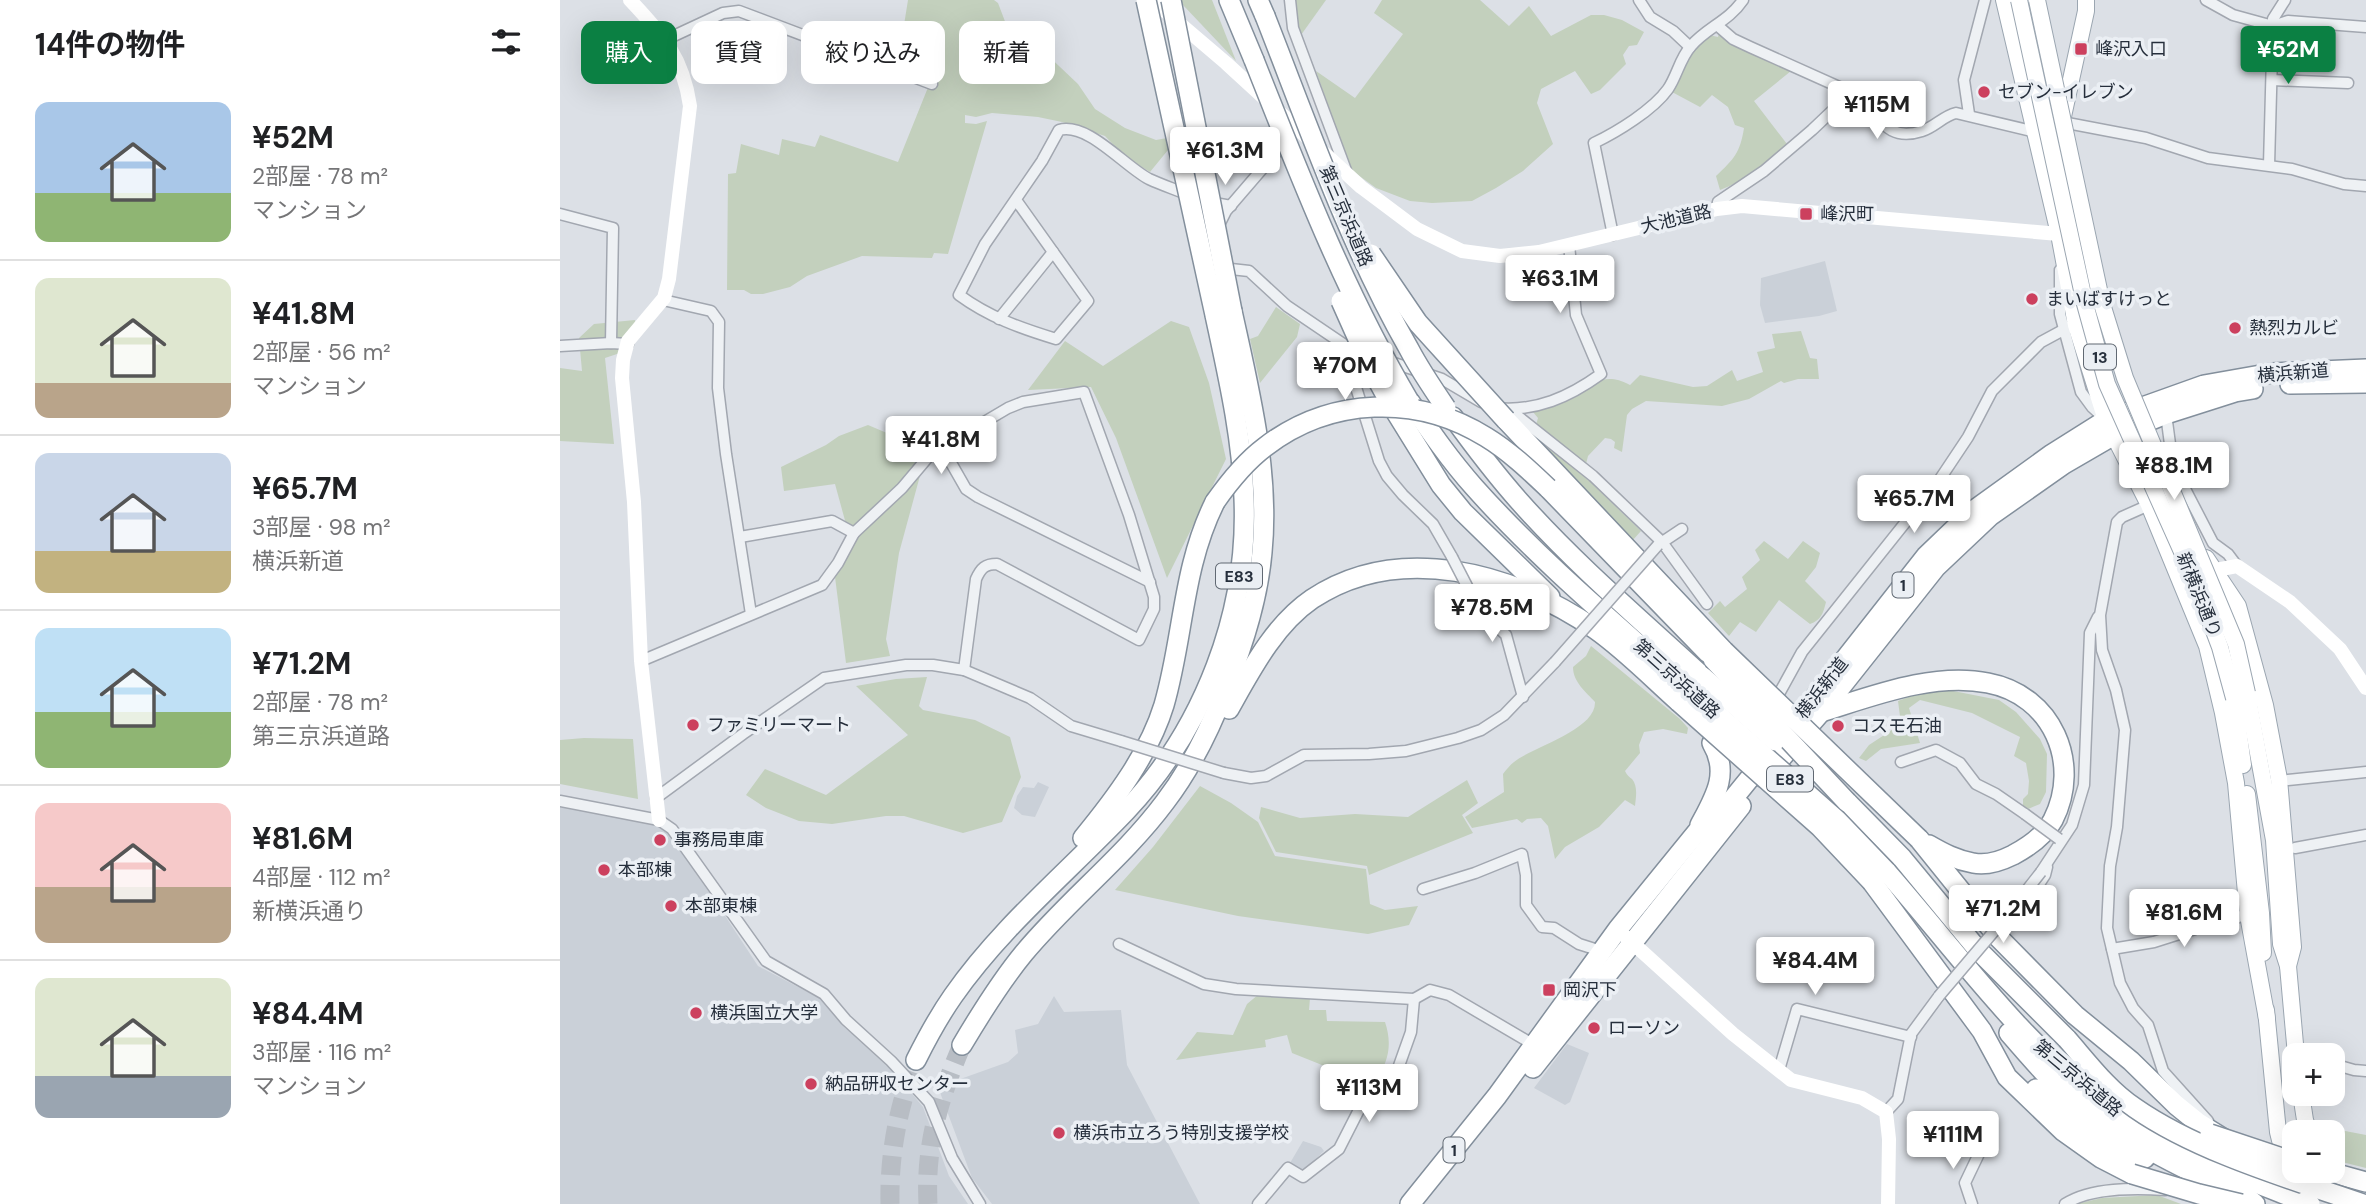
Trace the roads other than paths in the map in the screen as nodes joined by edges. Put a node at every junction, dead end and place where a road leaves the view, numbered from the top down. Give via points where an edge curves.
1 (630, 0) edge
2 (1146, 0) edge
3 (1152, 0) edge
4 (1171, 0) edge
5 (1229, 0) edge
6 (1290, 0) edge
7 (1639, 0) edge
8 (1743, 0) edge
9 (1985, 0) edge
10 (2004, 0) edge
11 (2018, 0) edge
12 (2037, 0) edge
13 (2086, 0) edge
14 (2206, 0) edge
15 (2285, 0) edge
16 (1261, 8) edge
17 (648, 21) edge
18 (1718, 26) junction
19 (2273, 26) junction
20 (2366, 27) edge
21 (677, 34) edge
22 (801, 34) edge
23 (1690, 47) junction
24 (677, 59) edge
25 (2272, 80) junction
26 (2348, 83) dead end
27 (1851, 93) junction
28 (1969, 114) junction
29 (2062, 122) junction
30 (1297, 129) junction
31 (2036, 132) junction
32 (1293, 158) junction
33 (2269, 165) junction
34 (1348, 176) junction
35 (2366, 186) edge
36 (1016, 200) junction
37 (1231, 206) junction
38 (1717, 209) junction
39 (1341, 210) junction
40 (560, 214) edge
41 (1613, 234) junction
42 (2059, 234) junction
43 (2082, 237) junction
44 (1569, 245) junction
45 (1053, 252) junction
46 (663, 300) junction
47 (2096, 304) junction
48 (1223, 313) junction
49 (999, 319) junction
50 (2070, 328) junction
51 (611, 342) junction
52 (628, 344) junction
53 (560, 346) edge
54 (1349, 348) junction
55 (2366, 369) edge
56 (2366, 383) edge
57 (2166, 414) junction
58 (1508, 415) junction
59 (2134, 417) junction
60 (2110, 427) junction
61 (942, 447) junction
62 (2149, 505) junction
63 (1682, 529) dead end
64 (854, 533) junction
65 (740, 537) junction
66 (1660, 544) junction
67 (2237, 566) junction
68 (2212, 569) junction
69 (1150, 582) junction
70 (2181, 583) junction
71 (1550, 597) dead end
72 (1707, 604) dead end
73 (751, 614) junction
74 (2100, 615) junction
75 (1718, 655) junction
76 (640, 661) junction
77 (964, 670) junction
78 (2366, 688) edge
79 (1691, 690) junction
80 (2240, 696) junction
81 (1523, 697) junction
82 (1821, 712) junction
83 (1712, 743) dead end
84 (1901, 762) dead end
85 (2366, 772) edge
86 (2288, 780) dead end
87 (1747, 783) junction
88 (656, 798) junction
89 (560, 801) edge
90 (1166, 802) junction
91 (1847, 802) junction
92 (659, 820) junction
93 (1697, 832) junction
94 (2366, 835) edge
95 (1919, 839) junction
96 (2061, 840) junction
97 (2295, 848) dead end
98 (2049, 861) junction
99 (1879, 876) junction
100 (1423, 889) dead end
101 (2248, 913) junction
102 (1019, 918) junction
103 (2017, 918) dead end
104 (1618, 929) junction
105 (1632, 943) junction
106 (1119, 944) dead end
107 (1951, 948) junction
108 (2112, 949) junction
109 (1601, 951) junction
110 (2288, 967) junction
111 (1414, 999) junction
112 (2267, 1019) junction
113 (1982, 1031) junction
114 (1911, 1037) junction
115 (2067, 1039) junction
116 (2296, 1043) edge
117 (962, 1045) tunnel mouth
118 (1534, 1045) junction
119 (916, 1060) tunnel mouth
120 (2345, 1067) edge
121 (1779, 1070) junction
122 (2366, 1071) edge
123 (1886, 1112) junction
124 (2280, 1139) junction
125 (1985, 1141) dead end
126 (2229, 1142) junction
127 (2282, 1158) edge
128 (2167, 1161) junction
129 (2345, 1176) edge
130 (2366, 1182) edge
131 (2329, 1183) edge
132 (2305, 1198) edge
133 (2338, 1202) edge
134 (980, 1204) edge
135 (1258, 1204) edge
136 (1410, 1204) edge
137 (1425, 1204) edge
138 (1888, 1204) edge
139 (1972, 1204) edge
140 (2065, 1204) edge
141 (2241, 1204) edge
142 (2255, 1204) edge
143 (2363, 1204) edge

1 - 17 street
2 - 48 highway, E83, bridge
3 - 30 street, 大池道路
4 - 48 highway, E83, bridge
5 - 32 highway, 第三京浜道路 / E83, bridge
6 - 34 street via 1293,28
7 - 23 street via 1650,17
8 - 18 street
9 - 28 street via 1964,80
10 - 31 main road
11 - 80 main road, 新横浜通り / 13, bridge via 2107,384 2196,583
12 - 80 main road, 新横浜通り / 13, bridge via 2102,304 2125,378 2236,644
13 - 29 main road
14 - 19 street via 2233,15
15 - 19 street
16 - 39 highway, 第三京浜道路 / E83, bridge
18 - 23 street
18 - 27 street via 1741,43
19 - 20 street via 2288,21
19 - 25 street
21 - 22 street via 723,13 739,11
23 - 41 street via 1669,88 1619,131 1594,143
24 - 46 street via 690,106
25 - 26 street
25 - 33 street
27 - 28 street via 1869,105 1892,132 1923,131 1947,115
27 - 38 street via 1764,171 1718,202
28 - 31 street
29 - 31 street
29 - 33 street via 2146,138 2208,158
29 - 43 main road
30 - 34 street, 大池道路
30 - 37 street
31 - 42 main road
32 - 71 highway, bridge via 1336,288 1370,366 1420,455 1463,512
32 - 79 highway, 第三京浜道路 / E83, bridge via 1379,349 1437,440 1520,536
33 - 35 street
34 - 44 street, 大池道路 via 1417,229 1462,251 1500,256
36 - 37 street via 1059,130 1066,128 1104,143 1125,164 1151,180 1200,200
36 - 45 street
36 - 49 street via 985,244 959,295
37 - 54 street via 1212,238 1214,267 1249,271 1287,306
38 - 41 street, 大池道路
38 - 42 street, 大池道路 via 1742,206
39 - 58 highway, bridge via 1418,323
39 - 79 highway, 第三京浜道路 / E83, bridge via 1409,350 1446,408 1490,468
40 - 51 street via 613,228
41 - 44 street, 大池道路
42 - 43 street, 大池道路
42 - 50 main road
43 - 47 main road
44 - 58 street via 1576,315 1601,374 1559,400
45 - 49 street
45 - 49 street via 1088,301 1056,339
46 - 52 street
46 - 65 street via 711,311 719,322 719,388
47 - 50 street
47 - 59 main road
48 - 90 highway, E83 via 1258,442 1263,522 1259,581 1221,701
48 - 102 highway, E83 via 1244,498 1240,573 1226,635 1198,709 1160,772
50 - 60 main road
50 - 87 street via 2041,342 1992,391 1940,479 1802,652 1777,693
51 - 52 street
51 - 53 street
52 - 76 street via 622,378 634,502
54 - 58 street via 1442,379
54 - 81 street, bridge via 1354,381 1379,461 1403,495 1433,524 1484,614 1506,635
55 - 59 highway, 横浜新道 / 1 via 2272,373 2218,382
56 - 57 highway, 横浜新道 / 1 via 2281,384 2235,392
57 - 59 highway, 横浜新道 / 1
57 - 67 street via 2172,458 2183,485 2213,543
58 - 66 street via 1592,475
58 - 75 highway
59 - 60 highway, 横浜新道 / 1
59 - 68 main road
60 - 62 main road
60 - 82 highway, 横浜新道 / 1 via 1990,516 1936,567
60 - 87 highway, 横浜新道 / 1 via 2052,454 1973,510 1926,556
61 - 64 street
61 - 69 street via 966,489 978,497
61 - 69 street via 1007,408 1084,393
62 - 70 main road
62 - 74 street via 2117,522
63 - 66 street
64 - 65 street via 832,521
64 - 73 street via 822,585
65 - 73 street
66 - 72 street
66 - 81 street, bridge
67 - 68 street
67 - 78 street via 2290,602 2340,649
68 - 70 street
68 - 110 main road via 2238,606 2265,705 2279,779 2293,947
69 - 77 street via 1154,609 1139,640 997,564 988,564 976,579
70 - 101 main road via 2207,646 2223,713 2236,783
73 - 76 street
74 - 96 street via 2091,634 2084,785 2072,825
74 - 108 street via 2102,650 2125,730 2110,866 2107,928
75 - 91 highway, bridge
75 - 95 highway, bridge
75 - 102 highway, bridge via 1548,488 1487,437 1425,411 1377,406 1331,413 1284,433 1249,460 1215,502 1192,560 1173,667 1150,739 1107,807
76 - 88 street
77 - 81 street, bridge via 1030,698 1071,726 1251,778 1266,776 1304,755 1406,751 1458,738 1481,730
77 - 88 street via 906,665 824,678
79 - 90 highway via 1539,598 1447,570 1387,569 1334,587 1290,618 1270,641 1206,749
79 - 91 highway, 第三京浜道路 / E83, bridge
79 - 99 highway, 第三京浜道路 / E83, bridge via 1837,820
80 - 110 main road, 新横浜通り / 13 via 2274,840 2281,944
80 - 112 main road, 新横浜通り / 13
82 - 95 highway via 1880,693 1962,680 2004,687 2043,712 2063,757 2062,790 2052,821 2030,845 2001,862 1975,864 1949,857
82 - 105 highway, 横浜新道 / 1
83 - 93 highway via 1720,761 1721,782
84 - 96 street, bridge via 1936,750 1960,764 1976,784
85 - 86 street
87 - 93 highway, 横浜新道 / 1
88 - 92 street
89 - 92 street
90 - 117 highway, E83 via 1025,952
91 - 115 highway, 第三京浜道路 / E83 via 1902,858 1978,950
92 - 134 street via 672,829 766,961 824,994 929,1102 952,1158
93 - 104 highway, 横浜新道 / 1
94 - 97 street
95 - 126 highway via 1998,937 2075,1015 2176,1105
96 - 98 street
98 - 103 street
98 - 114 street, bridge via 1915,1026
99 - 107 highway, 第三京浜道路 / E83
99 - 113 highway
100 - 109 street via 1522,854 1526,905 1542,927 1554,928
101 - 108 street via 2154,942
101 - 112 main road
102 - 119 highway, E83 via 954,994
104 - 105 street
104 - 109 highway, 横浜新道 / 1
105 - 121 street
105 - 137 highway, 横浜新道 / 1
106 - 111 street via 1204,984
107 - 128 highway via 1999,1021 2041,1070 2079,1105
107 - 132 highway, 第三京浜道路 / E83 via 2027,1034 2085,1089 2173,1146
108 - 126 street via 2120,983 2148,1026 2163,1071
109 - 118 highway, 横浜新道 / 1
110 - 116 main road, 新横浜通り / 13
111 - 118 street via 1430,990 1449,995
111 - 135 street via 1411,1032 1395,1077 1366,1096 1339,1149 1303,1177 1288,1168
112 - 124 main road, 新横浜通り / 13
113 - 128 highway via 2077,1125 2136,1156
113 - 141 highway, bridge via 2007,1077 2080,1144 2132,1174
114 - 121 street via 1797,1009
114 - 123 street via 1898,1099
115 - 127 highway, 第三京浜道路 / E83, bridge via 2152,1105 2223,1139
115 - 143 highway, bridge via 2105,1083 2171,1129 2234,1158
118 - 136 highway, 横浜新道 / 1
120 - 122 street
121 - 123 street via 1791,1080 1862,1098
123 - 138 street
124 - 126 street
124 - 132 main road, 新横浜通り / 13
125 - 139 street via 1965,1183
126 - 132 highway
128 - 142 highway
129 - 130 highway
131 - 133 main road
132 - 133 highway
140 - 141 street via 2097,1193 2155,1189 2206,1193

